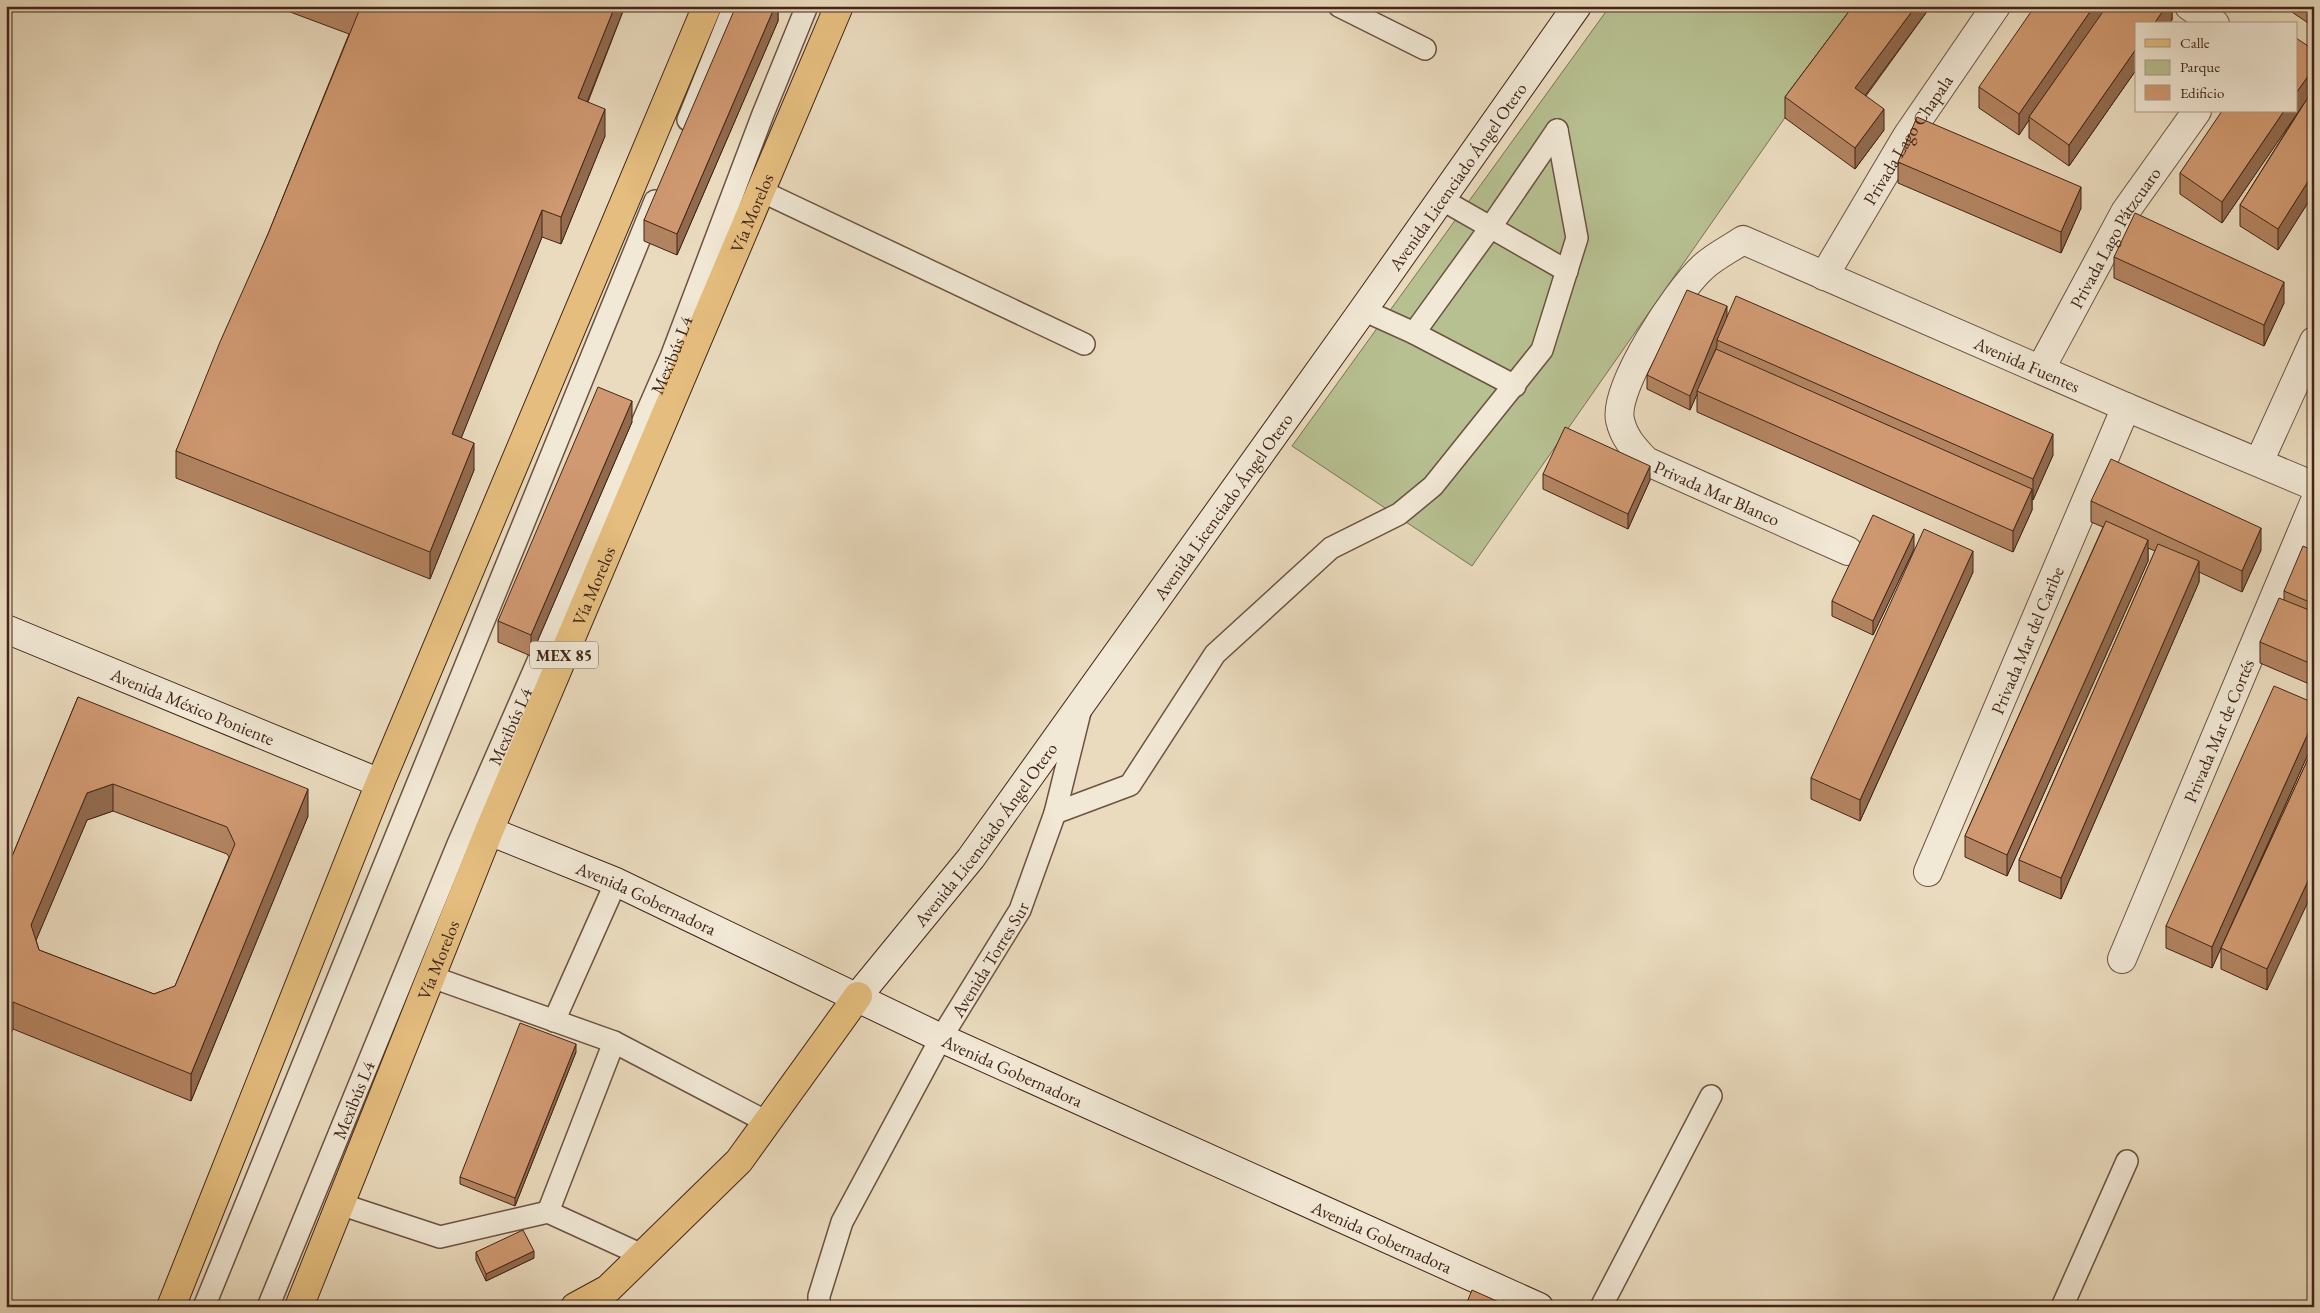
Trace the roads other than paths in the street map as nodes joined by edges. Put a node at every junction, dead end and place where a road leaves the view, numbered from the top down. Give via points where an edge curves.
1 (707, 6) edge
2 (734, 6) edge
3 (807, 6) edge
4 (839, 6) edge
5 (1339, 6) edge
6 (1577, 6) edge
7 (1996, 6) edge
8 (2188, 6) edge
9 (2212, 22) edge
10 (1425, 49) dead end
11 (2196, 112) edge
12 (682, 135) edge
13 (663, 181) edge
14 (761, 191) junction
15 (1441, 199) junction
16 (1490, 228) junction
17 (1743, 240) joint
18 (1567, 271) junction
19 (1824, 276) junction
20 (1363, 310) junction
21 (1414, 332) junction
22 (2314, 341) edge
23 (1084, 344) dead end
24 (2041, 368) junction
25 (1515, 386) junction
26 (2126, 407) junction
27 (2259, 462) junction
28 (2314, 486) edge
29 (2314, 503) edge
30 (1848, 551) dead end
31 (6, 629) edge
32 (1081, 706) junction
33 (380, 783) junction
34 (1055, 813) junction
35 (489, 832) junction
36 (1928, 872) dead end
37 (616, 882) junction
38 (2122, 959) dead end
39 (432, 977) junction
40 (858, 996) junction
41 (554, 1021) junction
42 (941, 1038) junction
43 (614, 1042) junction
44 (1711, 1096) dead end
45 (767, 1122) junction
46 (2127, 1161) dead end
47 (340, 1204) junction
48 (548, 1212) junction
49 (642, 1255) junction
50 (172, 1307) edge
51 (204, 1307) edge
52 (268, 1307) edge
53 (299, 1307) edge
54 (575, 1307) edge
55 (819, 1307) edge
56 (1539, 1307) edge
57 (1601, 1307) edge
58 (2062, 1307) edge

1 - 33 main road
2 - 12 lane
3 - 52 lane, Mexibús L4 via 671,357 458,844
4 - 14 main road, Vía Morelos / MEX 85
5 - 10 lane
6 - 15 street, Avenida Licenciado Ángel Otero
7 - 19 street, Privada Lago Chapala via 1907,136
8 - 9 street
11 - 24 street, Privada Lago Pátzcuaro via 2124,212
13 - 51 lane
14 - 23 lane
14 - 35 main road, Vía Morelos / MEX 85
15 - 16 lane
15 - 20 street, Avenida Licenciado Ángel Otero
16 - 18 lane
16 - 18 lane via 1556,130 1577,238
16 - 21 lane
17 - 19 street, Avenida Fuentes
17 - 30 street, Privada Mar Blanco via 1702,268 1653,331 1624,392 1619,418 1627,441 1646,461
18 - 25 lane via 1542,350
19 - 24 street, Avenida Fuentes
20 - 21 lane
20 - 32 street, Avenida Licenciado Ángel Otero
21 - 25 lane
22 - 27 street
24 - 26 street, Avenida Fuentes
25 - 34 lane via 1433,486 1399,514 1331,548 1214,654 1130,785
26 - 27 street, Avenida Fuentes
26 - 36 street, Privada Mar del Caribe
27 - 28 street, Avenida Fuentes
29 - 38 street, Privada Mar de Cortés
31 - 33 street, Avenida México Poniente
32 - 34 lane, Avenida Torres Sur
32 - 40 street, Avenida Licenciado Ángel Otero via 971,858
33 - 50 main road
34 - 42 lane, Avenida Torres Sur via 1020,910
35 - 37 street, Avenida Gobernadora
35 - 39 main road, Vía Morelos / MEX 85
37 - 40 street, Avenida Gobernadora
37 - 41 lane
39 - 41 lane
39 - 47 main road, Vía Morelos / MEX 85
40 - 42 street, Avenida Gobernadora
40 - 45 main road
41 - 43 lane
42 - 55 lane, Avenida Torres Sur via 842,1222 819,1296
42 - 56 street, Avenida Gobernadora
43 - 45 lane
43 - 48 lane
44 - 57 lane
45 - 49 main road via 739,1161
46 - 58 lane
47 - 48 lane via 440,1237
47 - 53 main road, Vía Morelos / MEX 85
48 - 49 lane
49 - 54 main road via 608,1289

